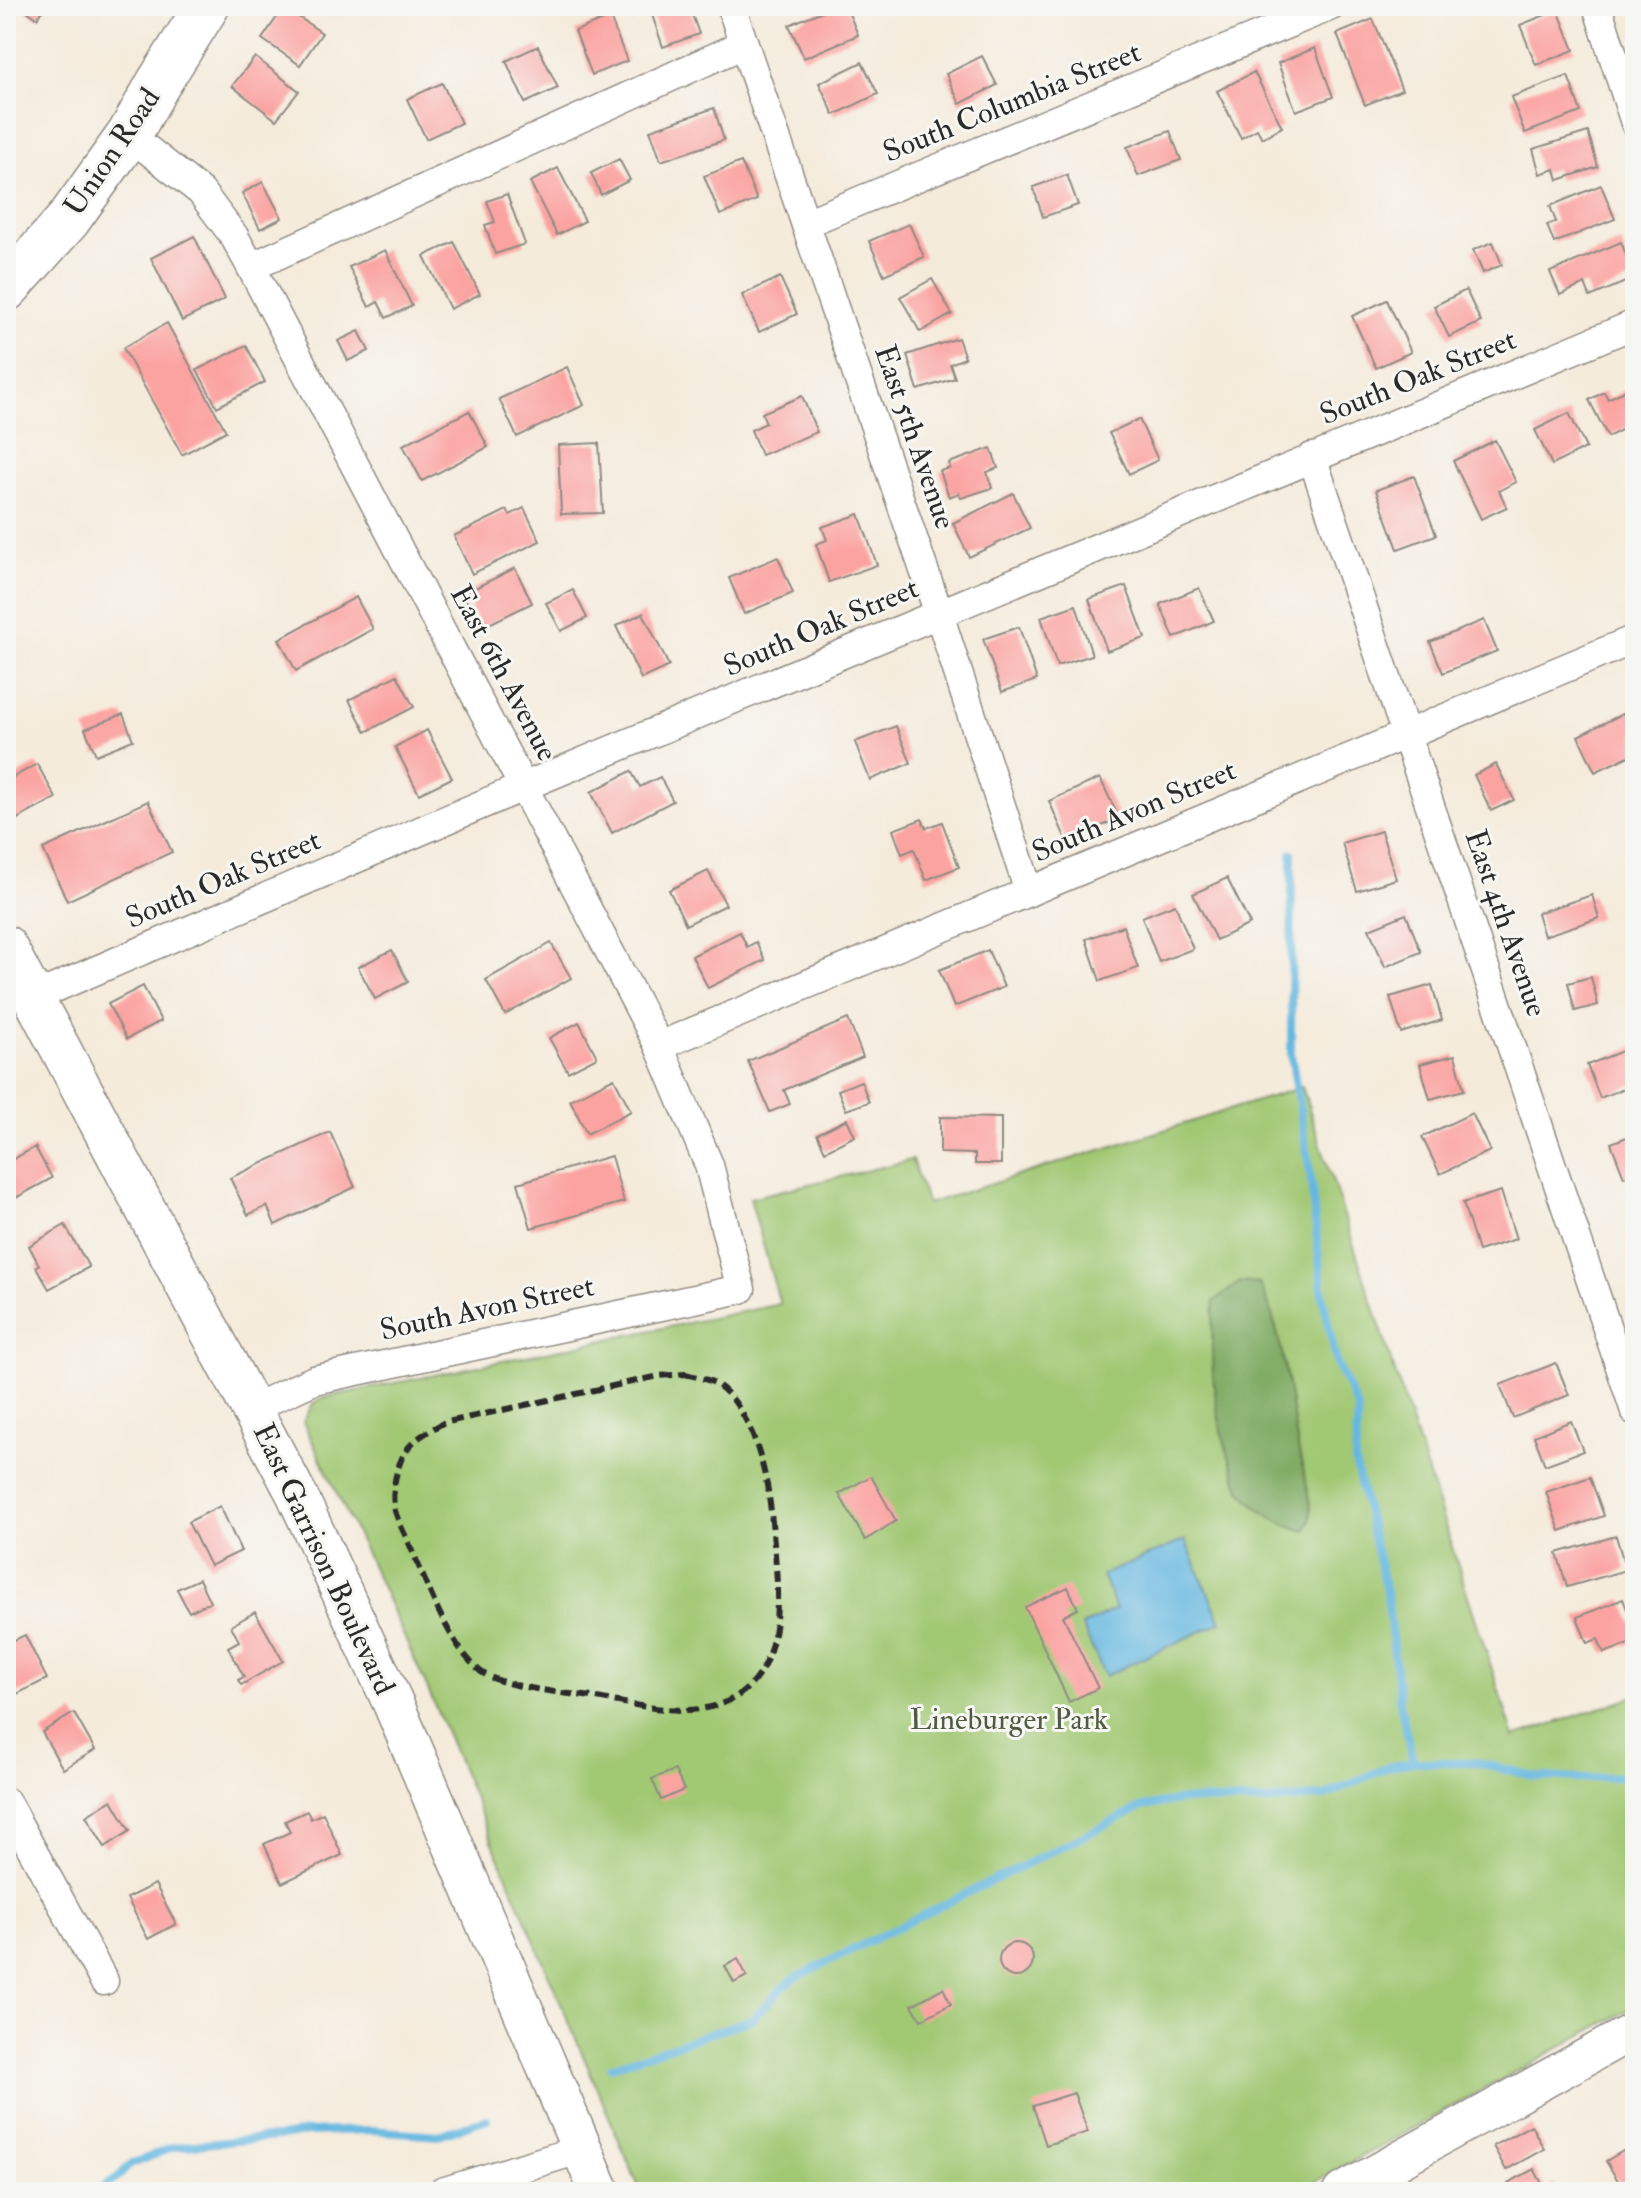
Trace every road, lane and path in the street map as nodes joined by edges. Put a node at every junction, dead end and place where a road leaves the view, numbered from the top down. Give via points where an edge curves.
1 (207, 6) edge
2 (731, 6) edge
3 (1331, 6) edge
4 (1597, 6) edge
5 (744, 44) junction
6 (1635, 123) edge
7 (129, 135) junction
8 (806, 223) junction
9 (251, 267) junction
10 (6, 289) edge
11 (1635, 324) edge
12 (1312, 457) junction
13 (939, 614) junction
14 (1635, 639) edge
15 (1407, 733) junction
16 (525, 786) junction
17 (1029, 892) junction
18 (6, 946) edge
19 (34, 997) junction
20 (659, 1046) junction
21 (741, 1289) joint
22 (253, 1408) junction
23 (1635, 1411) edge
24 (6, 1802) edge
25 (104, 1981) dead end
26 (1635, 2030) edge
27 (582, 2149) junction
28 (1392, 2180) edge
29 (442, 2192) edge
30 (600, 2192) edge
31 (1341, 2192) edge

1 - 7 main road, Union Road
2 - 5 street, East 5th Avenue
3 - 8 street, South Columbia Street
4 - 6 street
5 - 8 street, East 5th Avenue
5 - 9 street
7 - 9 street, East 6th Avenue via 201,192
7 - 10 main road, Union Road via 68,220
8 - 13 street, East 5th Avenue
9 - 16 street, East 6th Avenue
11 - 12 street, South Oak Street
12 - 13 street, South Oak Street
12 - 15 street, East 4th Avenue
13 - 16 street, South Oak Street
13 - 17 street, East 5th Avenue
14 - 15 street, South Avon Street
15 - 17 street, South Avon Street
15 - 23 street, East 4th Avenue
16 - 19 street, South Oak Street
16 - 20 street, East 6th Avenue
17 - 20 street, South Avon Street
18 - 19 main road, East Garrison Boulevard
19 - 22 main road, East Garrison Boulevard
20 - 21 street, East 6th Avenue via 709,1165
21 - 22 street, South Avon Street via 314,1380
22 - 27 main road, East Garrison Boulevard via 393,1703
24 - 25 street
26 - 28 street
27 - 29 street
27 - 30 main road, East Garrison Boulevard
28 - 31 street

